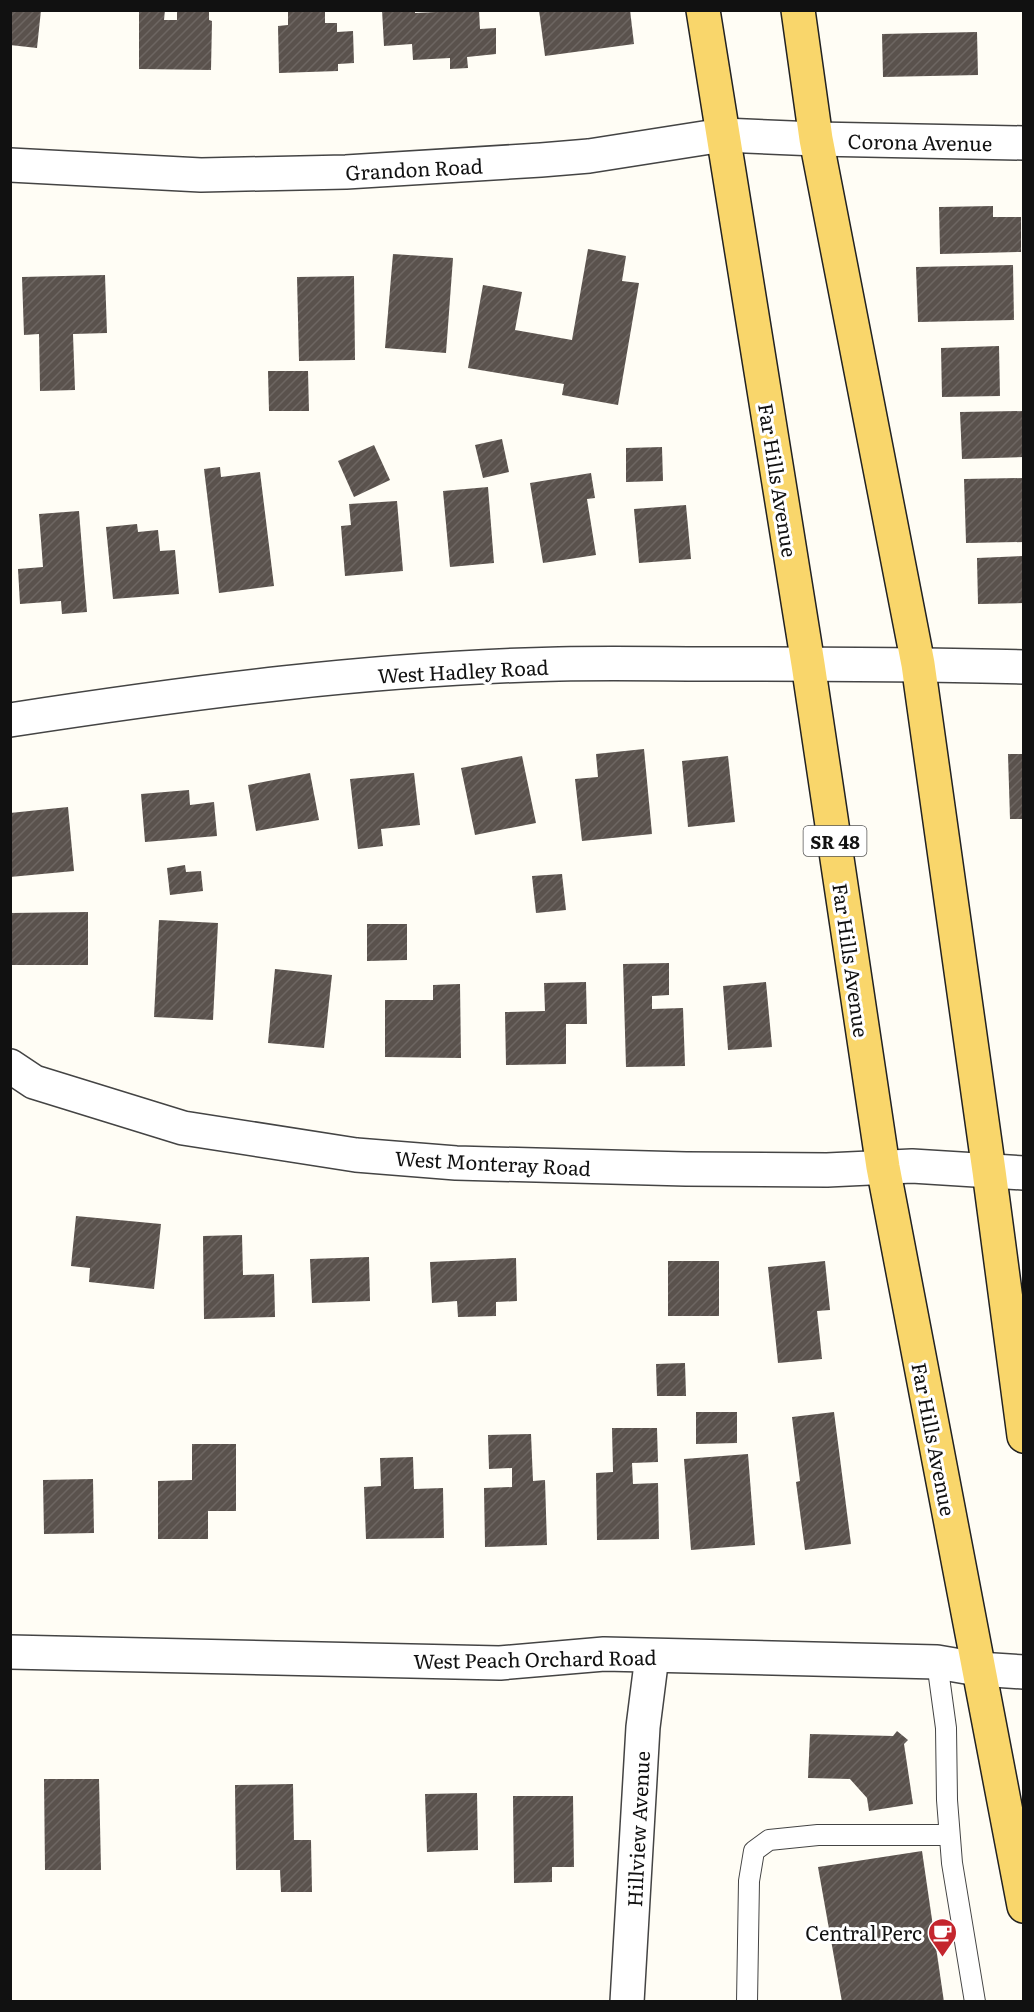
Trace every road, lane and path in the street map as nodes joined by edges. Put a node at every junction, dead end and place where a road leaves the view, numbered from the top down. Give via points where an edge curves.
1 (703, 10) edge
2 (798, 10) edge
3 (723, 135) junction
4 (816, 139) junction
5 (1023, 143) edge
6 (10, 165) edge
7 (808, 664) junction
8 (918, 664) junction
9 (1023, 667) edge
10 (10, 720) edge
11 (18, 1076) edge
12 (883, 1167) junction
13 (989, 1171) junction
14 (1023, 1173) edge
15 (1023, 1436) edge
16 (10, 1652) edge
17 (652, 1656) junction
18 (937, 1662) junction
19 (978, 1668) junction
20 (1023, 1672) edge
21 (949, 1835) junction
22 (1023, 1906) edge
23 (627, 2001) edge
24 (747, 2001) edge
25 (975, 2001) edge

1 - 3 main road, Far Hills Avenue / SR 48
2 - 4 main road
3 - 4 street, Grandon Road
3 - 6 street, Grandon Road via 589,156 346,172 201,175
3 - 7 main road, Far Hills Avenue / SR 48
4 - 5 street, Corona Avenue
4 - 8 main road
7 - 8 street, West Hadley Road
7 - 10 street, West Hadley Road via 558,664 393,673 262,685
7 - 12 main road, Far Hills Avenue / SR 48
8 - 9 street, West Hadley Road
8 - 13 main road
11 - 12 street, West Monteray Road via 183,1128 357,1155 456,1163 686,1169
12 - 13 street, West Monteray Road
12 - 19 main road, Far Hills Avenue / SR 48
13 - 14 street, West Monteray Road
13 - 15 main road
16 - 17 street, West Peach Orchard Road via 500,1663 604,1654
17 - 18 street, West Peach Orchard Road
17 - 23 street, Hillview Avenue
18 - 19 street, West Peach Orchard Road
18 - 21 lane via 946,1728
19 - 20 street, West Peach Orchard Road
19 - 22 main road, Far Hills Avenue / SR 48
21 - 24 lane via 818,1835 769,1840 754,1851 749,1881
21 - 25 lane

